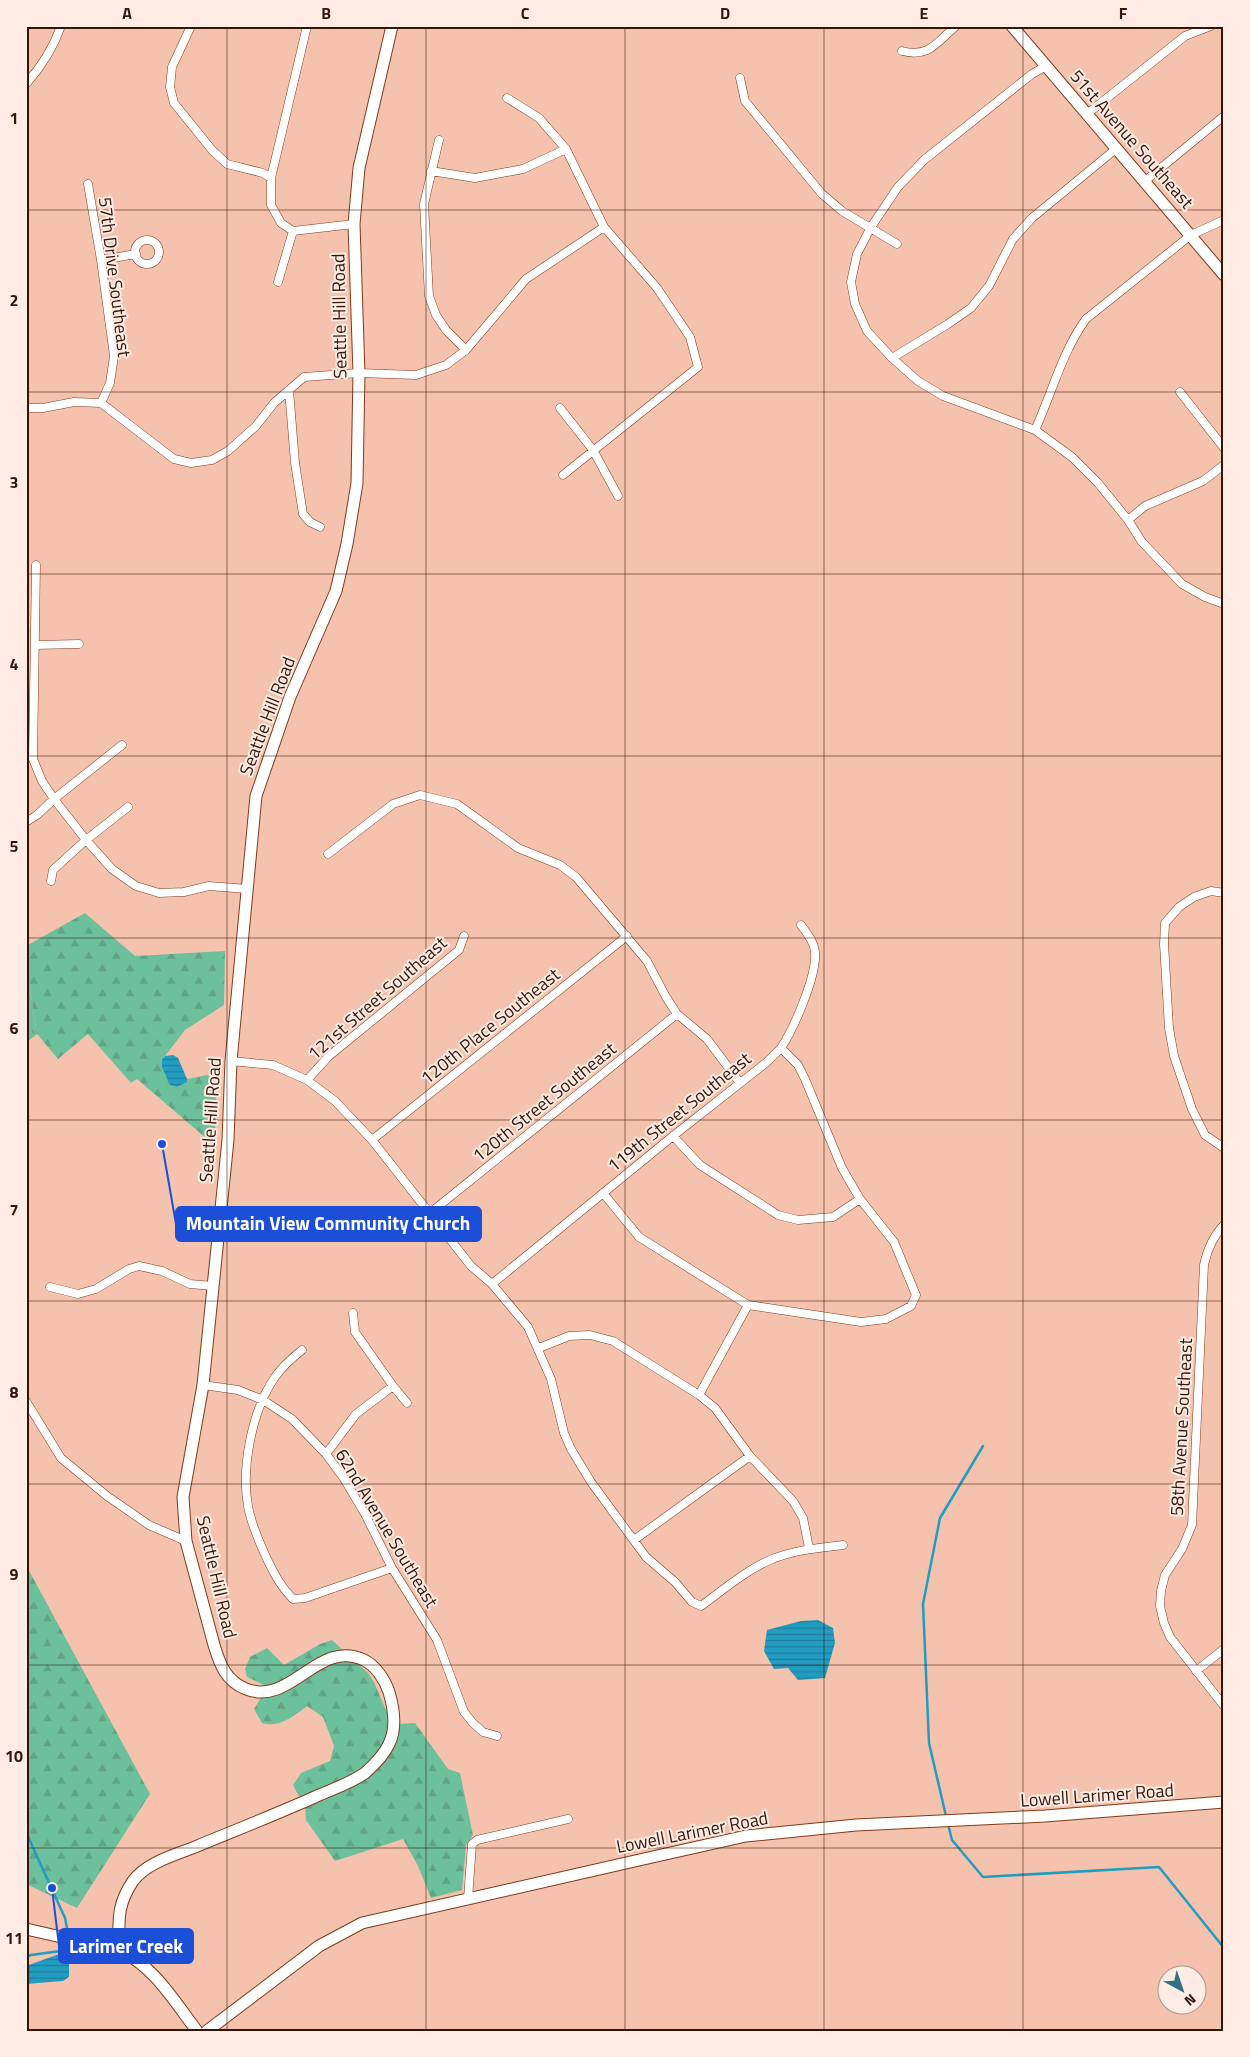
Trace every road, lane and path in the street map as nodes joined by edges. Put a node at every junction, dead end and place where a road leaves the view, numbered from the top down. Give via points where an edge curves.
1 (61, 26) edge
2 (191, 26) edge
3 (307, 26) edge
4 (392, 26) edge
5 (956, 26) edge
6 (1012, 26) edge
7 (1211, 26) edge
8 (902, 51) dead end
9 (1046, 66) junction
10 (740, 78) dead end
11 (26, 84) edge
12 (507, 98) dead end
13 (1087, 114) junction
14 (1224, 116) edge
15 (439, 140) dead end
16 (1117, 148) junction
17 (566, 149) junction
18 (431, 172) junction
19 (271, 178) junction
20 (1145, 181) junction
21 (88, 184) dead end
22 (1224, 220) edge
23 (354, 224) junction
24 (604, 227) junction
25 (871, 227) junction
26 (293, 231) junction
27 (1191, 235) junction
28 (897, 244) dead end
29 (136, 254) dead end
30 (101, 260) junction
31 (1224, 275) edge
32 (278, 282) dead end
33 (466, 350) junction
34 (892, 358) junction
35 (359, 373) junction
36 (289, 390) junction
37 (1180, 392) dead end
38 (101, 403) junction
39 (26, 408) edge
40 (560, 408) dead end
41 (1036, 430) junction
42 (1224, 448) edge
43 (593, 450) junction
44 (1224, 465) edge
45 (563, 475) dead end
46 (618, 496) dead end
47 (1128, 520) junction
48 (320, 527) dead end
49 (36, 565) dead end
50 (1224, 604) edge
51 (78, 644) dead end
52 (35, 645) junction
53 (122, 745) dead end
54 (54, 799) junction
55 (128, 807) dead end
56 (26, 822) edge
57 (86, 840) junction
58 (328, 854) dead end
59 (51, 881) dead end
60 (247, 889) junction
61 (1224, 893) edge
62 (801, 925) dead end
63 (464, 936) dead end
64 (627, 936) junction
65 (678, 1014) junction
66 (780, 1048) junction
67 (231, 1062) junction
68 (307, 1080) junction
69 (740, 1083) junction
70 (672, 1136) junction
71 (372, 1140) junction
72 (1224, 1148) edge
73 (603, 1193) junction
74 (860, 1199) junction
75 (430, 1213) junction
76 (1224, 1225) edge
77 (492, 1284) junction
78 (213, 1286) junction
79 (50, 1287) dead end
80 (748, 1304) junction
81 (353, 1313) dead end
82 (539, 1348) junction
83 (302, 1350) dead end
84 (203, 1385) junction
85 (393, 1386) junction
86 (698, 1395) junction
87 (264, 1400) junction
88 (26, 1401) edge
89 (407, 1403) dead end
90 (326, 1454) junction
91 (750, 1456) junction
92 (634, 1540) junction
93 (186, 1541) junction
94 (842, 1545) dead end
95 (809, 1548) junction
96 (392, 1568) junction
97 (1224, 1649) edge
98 (1198, 1673) junction
99 (1224, 1706) edge
100 (497, 1736) dead end
101 (1224, 1802) edge
102 (568, 1819) dead end
103 (468, 1899) junction
104 (26, 1929) edge
105 (119, 1950) junction
106 (197, 2031) edge
107 (207, 2031) edge

1 - 11 street via 54,47
2 - 19 street via 172,67 170,87 174,103 227,164
3 - 19 street
4 - 23 main road, Seattle Hill Road via 359,168
5 - 8 street via 924,54
6 - 9 main road, 51st Avenue Southeast
7 - 13 street via 1185,36
9 - 13 main road, 51st Avenue Southeast
9 - 25 street via 924,160 898,187
10 - 25 street via 745,101 822,194 842,211
12 - 17 street via 540,118
13 - 16 main road, 51st Avenue Southeast
14 - 20 street
15 - 18 street
16 - 20 main road, 51st Avenue Southeast
16 - 34 street via 1032,218 1013,239 989,286 971,308
17 - 18 street via 523,169 475,178
17 - 24 street
18 - 33 street via 424,204 429,296 446,330
19 - 26 street via 271,204 281,223
20 - 27 main road, 51st Avenue Southeast
21 - 30 street, 57th Drive Southeast
22 - 27 street
23 - 26 street
23 - 35 main road, Seattle Hill Road
24 - 33 street via 526,279
24 - 43 street via 657,288 690,337 698,367
25 - 28 street
25 - 34 street via 857,254 851,282 866,332
26 - 32 street
27 - 31 main road, 51st Avenue Southeast
27 - 41 street via 1086,320 1064,355
29 - 30 street
30 - 38 street, 57th Drive Southeast via 114,356 110,383
33 - 35 street via 446,365 416,375
34 - 41 street via 918,381 943,396
35 - 36 street via 304,377
35 - 60 main road, Seattle Hill Road via 357,483 347,544 336,591 290,697 256,796
36 - 38 street via 228,451 212,460 191,463 174,460
36 - 48 street via 303,514
37 - 42 street
38 - 39 street via 74,402
40 - 43 street
41 - 47 street via 1072,457
43 - 45 street
43 - 46 street
44 - 47 street via 1203,481 1145,506
47 - 50 street via 1142,542 1182,584
49 - 52 street
51 - 52 street
52 - 54 street via 34,759 42,781
53 - 54 street
54 - 56 street
54 - 57 street
55 - 57 street
57 - 59 street via 53,870
57 - 60 street via 112,869 136,886 159,893 209,886
58 - 64 street via 393,804 420,794 457,804 518,848 560,865 576,877
60 - 67 main road, Seattle Hill Road
61 - 72 street via 1211,891 1194,896 1165,923 1166,985 1174,1056 1192,1110 1205,1135
62 - 66 street, 119th Street Southeast via 815,952 814,972
63 - 68 street, 121st Street Southeast via 459,950 329,1056
64 - 65 street via 647,962
64 - 71 street, 120th Place Southeast
65 - 69 street via 707,1039
65 - 75 street, 120th Street Southeast
66 - 69 street, 119th Street Southeast
66 - 74 street via 798,1065 842,1168
67 - 68 street via 273,1065
67 - 78 main road, Seattle Hill Road via 228,1140
68 - 71 street via 335,1101
69 - 70 street, 119th Street Southeast
70 - 73 street, 119th Street Southeast
70 - 74 street via 700,1165 778,1215 798,1220 833,1217
71 - 75 street
73 - 77 street, 119th Street Southeast
73 - 80 street via 639,1238
74 - 80 street via 894,1242 916,1295 911,1306 886,1319 861,1322
75 - 77 street via 471,1266
76 - 98 street, 58th Avenue Southeast via 1207,1252 1204,1265 1192,1525 1182,1550 1164,1575 1160,1606 1170,1637
77 - 82 street via 528,1328
78 - 79 street via 190,1284 162,1271 139,1266 96,1289 78,1294
78 - 84 main road, Seattle Hill Road
80 - 86 street
81 - 85 street via 355,1332
82 - 86 street via 569,1336 590,1335 613,1341
82 - 92 street via 571,1449
83 - 87 street via 274,1378
84 - 87 street, 62nd Avenue Southeast via 238,1390
84 - 93 main road, Seattle Hill Road via 183,1497
85 - 89 street
85 - 90 street via 356,1414
86 - 91 street via 715,1408
87 - 90 street, 62nd Avenue Southeast via 292,1419
87 - 96 street via 256,1417 250,1445 246,1477 248,1507 258,1539 282,1588 293,1598 305,1598
88 - 93 street via 61,1458 107,1496 149,1524
90 - 96 street, 62nd Avenue Southeast via 365,1514
91 - 92 street
91 - 95 street via 793,1501 803,1518
92 - 95 street via 646,1557 692,1602 701,1606 769,1560
93 - 105 main road, Seattle Hill Road via 214,1646 229,1679 253,1692 275,1690 328,1658 362,1659 376,1669 386,1685 394,1727 386,1750 364,1774 176,1854 146,1870 134,1880 118,1911
94 - 95 street
96 - 100 street, 62nd Avenue Southeast via 437,1640 464,1712 483,1732
97 - 98 street
98 - 99 street, 58th Avenue Southeast
101 - 103 main road, Lowell Larimer Road via 1045,1816 856,1825 746,1836
102 - 103 street via 477,1840 472,1844
103 - 107 main road, Lowell Larimer Road via 362,1923 319,1946
104 - 105 main road
105 - 106 main road via 133,1956 150,1970

